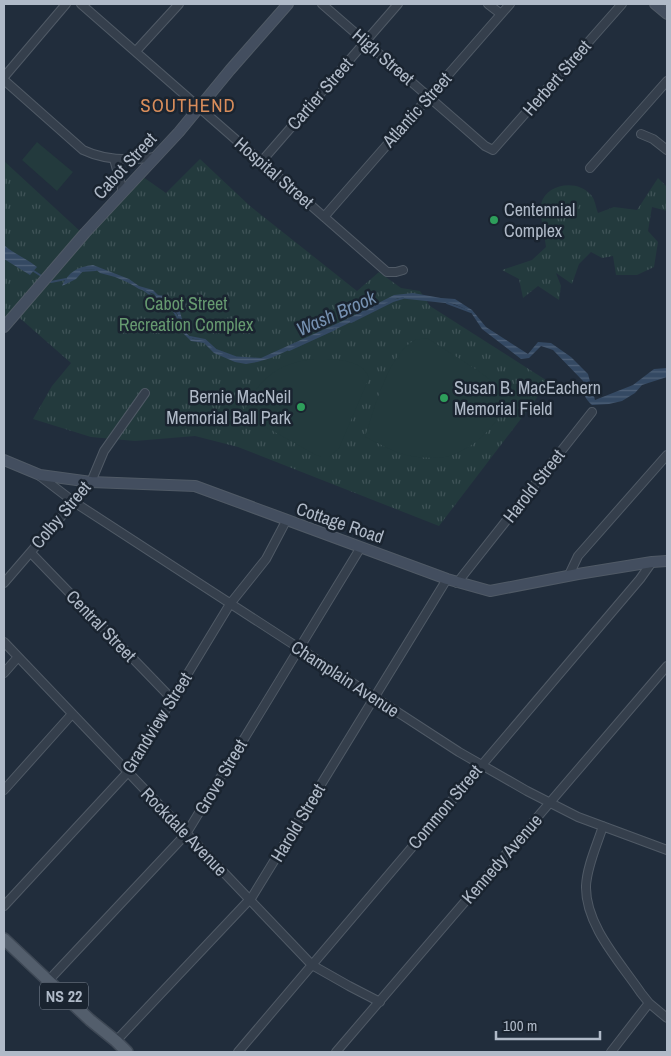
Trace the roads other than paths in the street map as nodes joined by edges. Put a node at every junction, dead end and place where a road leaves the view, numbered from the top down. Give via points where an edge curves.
1 (66, 4) edge
2 (81, 4) edge
3 (179, 4) edge
4 (288, 4) edge
5 (322, 4) edge
6 (398, 4) edge
7 (488, 4) edge
8 (510, 4) edge
9 (622, 4) edge
10 (656, 4) edge
11 (501, 14) junction
12 (667, 14) edge
13 (365, 42) junction
14 (136, 51) junction
15 (4, 79) edge
16 (667, 81) edge
17 (429, 98) junction
18 (199, 106) junction
19 (641, 134) dead end
20 (490, 150) joint
21 (667, 150) edge
22 (155, 157) junction
23 (114, 159) junction
24 (261, 162) junction
25 (590, 168) dead end
26 (123, 192) junction
27 (324, 217) junction
28 (403, 270) dead end
29 (4, 327) edge
30 (144, 393) dead end
31 (592, 412) dead end
32 (667, 455) edge
33 (4, 460) edge
34 (40, 475) junction
35 (91, 482) junction
36 (74, 502) junction
37 (286, 521) junction
38 (361, 547) junction
39 (31, 553) junction
40 (652, 562) junction
41 (667, 562) edge
42 (569, 575) junction
43 (452, 581) junction
44 (4, 582) edge
45 (230, 604) junction
46 (4, 642) edge
47 (299, 649) junction
48 (18, 658) junction
49 (667, 666) edge
50 (4, 673) edge
51 (374, 698) junction
52 (172, 699) junction
53 (72, 714) junction
54 (482, 765) junction
55 (128, 772) junction
56 (4, 790) edge
57 (550, 803) junction
58 (603, 826) junction
59 (186, 834) junction
60 (667, 850) edge
61 (250, 900) junction
62 (4, 906) edge
63 (4, 939) edge
64 (312, 965) junction
65 (48, 981) junction
66 (380, 1002) junction
67 (649, 1003) junction
68 (667, 1018) edge
69 (116, 1041) junction
70 (126, 1052) edge
71 (238, 1052) edge
72 (336, 1052) edge
73 (611, 1052) edge

1 - 15 street
2 - 14 street, Hospital Street
3 - 14 street
4 - 18 main road, Cabot Street
5 - 13 street, High Street
6 - 13 street, Cartier Street
7 - 11 street
8 - 11 street, Atlantic Street
9 - 20 street, Herbert Street via 497,147
10 - 12 main road
11 - 17 street, Atlantic Street
13 - 17 street, High Street
13 - 24 street, Cartier Street
14 - 18 street, Hospital Street
15 - 23 street via 76,146 94,155
16 - 25 street
17 - 20 street, High Street
17 - 27 street, Atlantic Street
18 - 22 main road, Cabot Street
18 - 24 street, Hospital Street
19 - 21 street
22 - 23 street
22 - 26 main road, Cabot Street
23 - 26 street
24 - 27 street, Hospital Street
26 - 29 main road, Cabot Street
27 - 28 street, Hospital Street via 386,272
30 - 35 street, Colby Street via 104,451
31 - 43 street, Harold Street
32 - 42 street via 578,556
33 - 34 main road, Cottage Road
34 - 35 main road, Cottage Road
34 - 36 street, Champlain Avenue
35 - 36 street, Colby Street
35 - 37 main road, Cottage Road via 195,486
36 - 39 street, Colby Street
36 - 45 street, Champlain Avenue
37 - 38 main road, Cottage Road
37 - 45 street, Grandview Street via 260,568
38 - 43 main road, Cottage Road
38 - 47 street, Grove Street
39 - 44 street, Colby Street
39 - 52 street, Central Street
40 - 41 main road, Cottage Road
40 - 42 main road, Cottage Road
40 - 54 street, Common Street
42 - 43 main road, Cottage Road via 490,591
43 - 51 street, Harold Street
45 - 47 street, Champlain Avenue
45 - 52 street, Grandview Street
46 - 48 street, Rockdale Avenue
47 - 51 street, Champlain Avenue
47 - 59 street, Grove Street
48 - 50 street
48 - 53 street, Rockdale Avenue
49 - 57 street, Kennedy Avenue
51 - 54 street, Champlain Avenue
51 - 61 street, Harold Street
52 - 55 street, Grandview Street
53 - 55 street, Rockdale Avenue
53 - 56 street
54 - 57 street, Champlain Avenue
54 - 64 street, Common Street
55 - 59 street, Rockdale Avenue
55 - 62 street, Grandview Street
57 - 58 street, Champlain Avenue
57 - 66 street, Kennedy Avenue
58 - 60 street, Champlain Avenue
58 - 67 street via 587,881 588,909 596,927
59 - 61 street, Rockdale Avenue
59 - 65 street, Grove Street
61 - 64 street, Rockdale Avenue
61 - 69 street, Harold Street
63 - 65 main road, NS 22
64 - 66 street, Rockdale Avenue
64 - 71 street, Common Street
65 - 69 main road, NS 22
66 - 72 street, Kennedy Avenue
67 - 68 street
67 - 73 street
69 - 70 main road, NS 22

